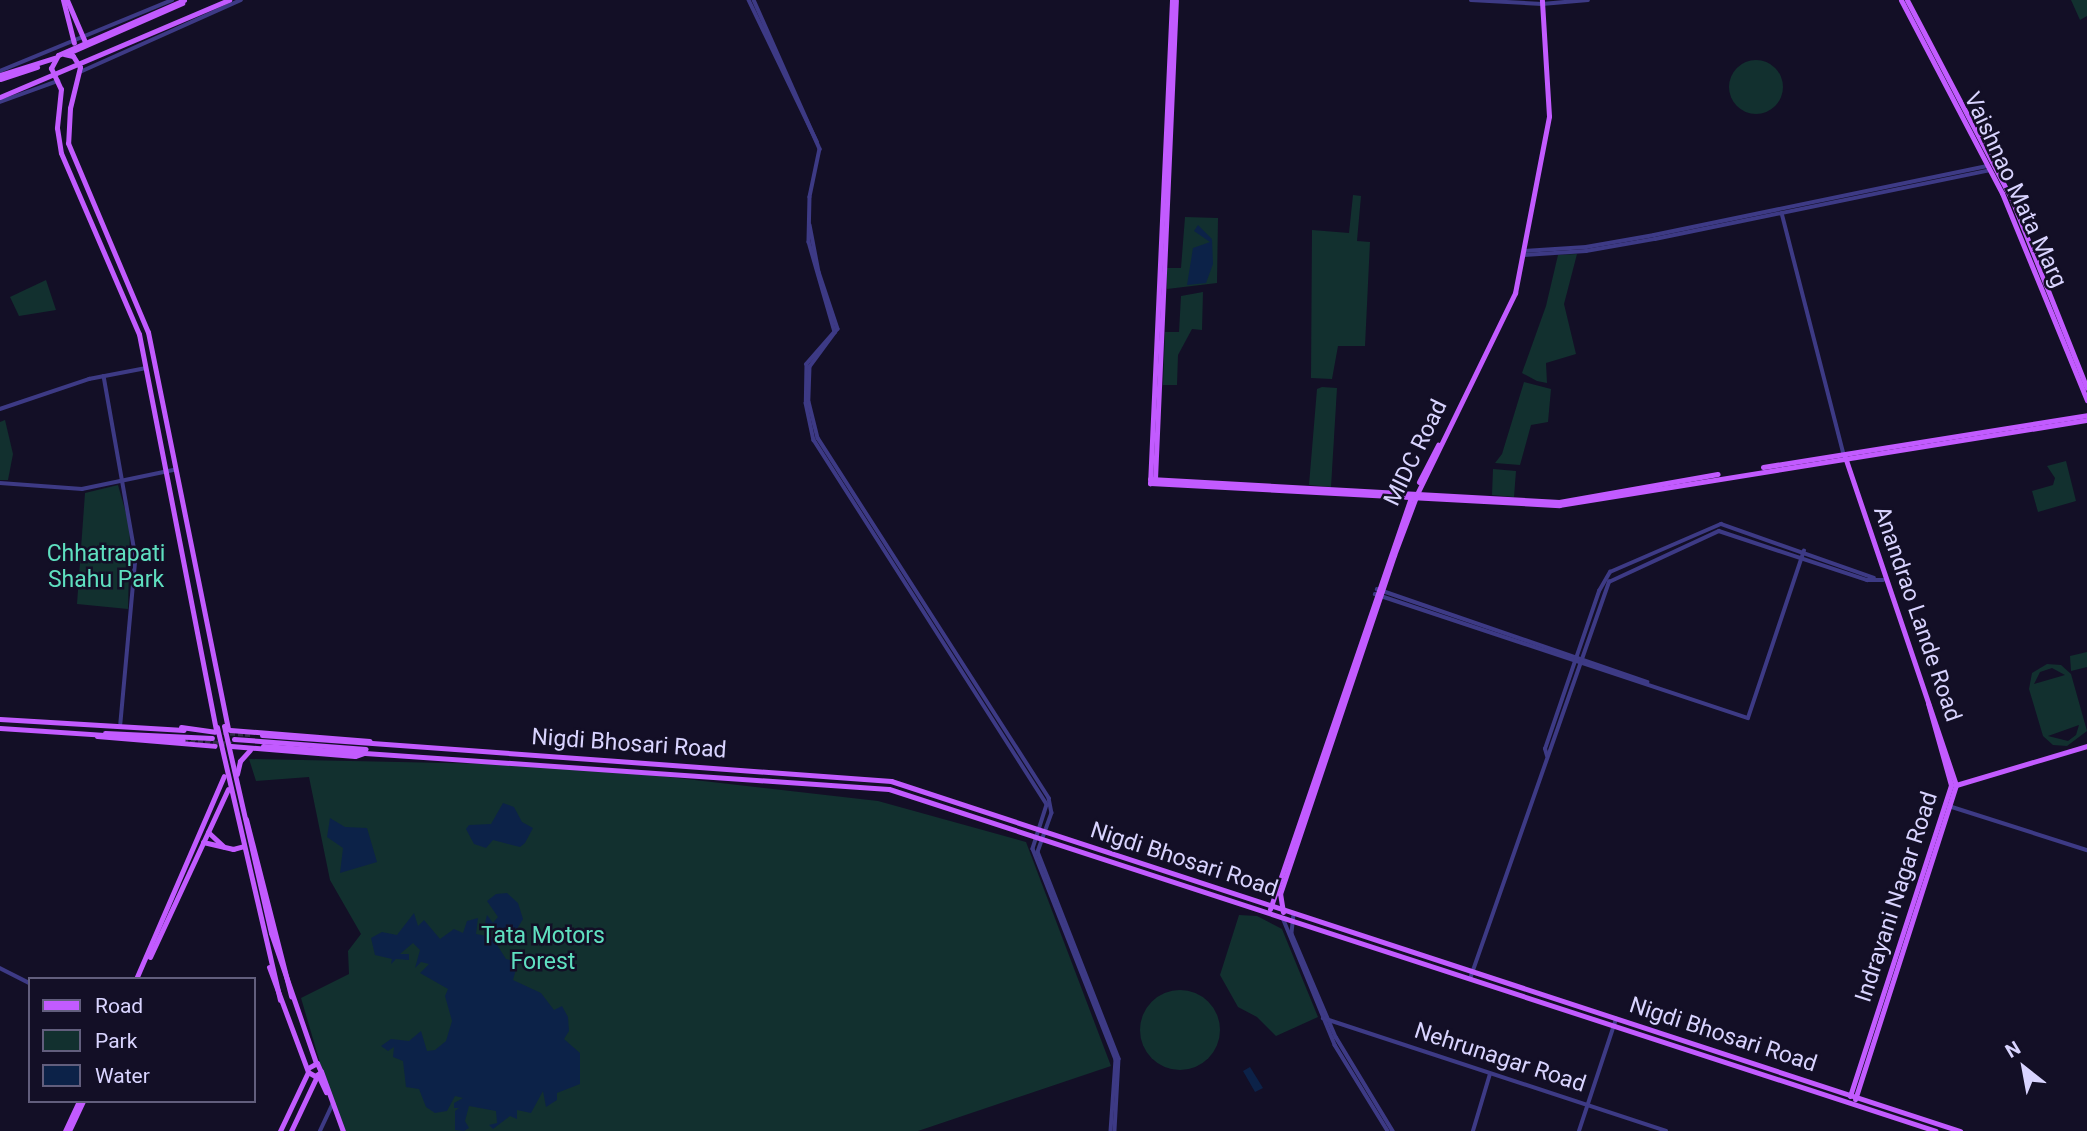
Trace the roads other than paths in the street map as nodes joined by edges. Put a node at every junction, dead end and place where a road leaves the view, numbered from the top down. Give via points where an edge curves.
1 (67, 0) edge
2 (185, 0) edge
3 (229, 0) edge
4 (241, 0) edge
5 (752, 0) edge
6 (1174, 0) edge
7 (1471, 0) edge
8 (1588, 0) edge
9 (1901, 0) edge
10 (1907, 0) edge
11 (172, 2) edge
12 (1540, 2) edge
13 (1909, 9) junction
14 (79, 32) junction
15 (86, 40) junction
16 (74, 46) junction
17 (61, 54) junction
18 (53, 61) junction
19 (79, 70) junction
20 (0, 75) edge
21 (58, 81) junction
22 (0, 99) edge
23 (1992, 167) junction
24 (1783, 210) junction
25 (1523, 253) junction
26 (146, 368) junction
27 (103, 376) junction
28 (2087, 388) edge
29 (2087, 400) edge
30 (0, 410) edge
31 (2087, 417) edge
32 (1845, 456) junction
33 (174, 470) junction
34 (165, 471) junction
35 (120, 481) junction
36 (0, 483) edge
37 (1414, 496) junction
38 (1804, 551) junction
39 (1802, 557) junction
40 (1875, 579) junction
41 (1884, 580) junction
42 (1601, 586) junction
43 (1607, 588) junction
44 (1378, 592) junction
45 (193, 611) junction
46 (203, 613) junction
47 (1576, 659) junction
48 (1582, 660) junction
49 (0, 719) edge
50 (121, 723) junction
51 (112, 726) junction
52 (0, 728) edge
53 (184, 730) tunnel mouth
54 (229, 730) junction
55 (214, 733) junction
56 (92, 734) junction
57 (102, 735) junction
58 (262, 735) dead end
59 (183, 740) tunnel mouth
60 (373, 743) junction
61 (232, 744) junction
62 (1328, 745) junction
63 (263, 746) dead end
64 (2087, 746) edge
65 (216, 747) junction
66 (250, 750) junction
67 (366, 751) junction
68 (376, 751) junction
69 (1547, 756) junction
70 (225, 765) junction
71 (237, 774) junction
72 (224, 776) junction
73 (239, 785) junction
74 (1954, 785) junction
75 (226, 789) junction
76 (1948, 805) junction
77 (1041, 831) junction
78 (208, 832) junction
79 (1038, 838) junction
80 (203, 842) junction
81 (254, 843) junction
82 (223, 847) junction
83 (239, 847) junction
84 (2087, 850) edge
85 (1271, 907) junction
86 (1283, 911) junction
87 (1268, 914) junction
88 (1294, 914) junction
89 (1283, 918) junction
90 (1292, 921) junction
91 (0, 968) edge
92 (1473, 972) junction
93 (138, 977) edge
94 (138, 977) edge
95 (138, 977) edge
96 (1471, 979) junction
97 (28, 982) edge
98 (291, 999) junction
99 (280, 1000) junction
100 (1326, 1019) junction
101 (1616, 1019) junction
102 (1614, 1026) junction
103 (316, 1063) junction
104 (308, 1070) junction
105 (1490, 1073) junction
106 (319, 1074) junction
107 (1853, 1096) junction
108 (80, 1103) edge
109 (333, 1103) junction
110 (1850, 1103) junction
111 (1586, 1105) junction
112 (67, 1131) edge
113 (281, 1131) edge
114 (290, 1131) edge
115 (320, 1131) edge
116 (341, 1131) edge
117 (1113, 1131) edge
118 (1390, 1131) edge
119 (1474, 1131) edge
120 (1579, 1131) edge
121 (1666, 1131) edge
122 (1936, 1131) edge
123 (1960, 1131) edge

1 - 14 main road
1 - 15 main road
1 - 16 main road
2 - 11 main road
2 - 20 main road via 88,48
3 - 22 main road
4 - 19 street
5 - 77 street via 820,154 809,225 815,272 835,330 807,364 806,403 814,440 1041,793 1048,811
6 - 37 main road via 1153,480
7 - 12 street
8 - 12 street
9 - 13 main road, Vaishnao Mata Marg
10 - 13 main road, Vaishnao Mata Marg
11 - 15 main road
12 - 25 main road, MIDC Road via 1546,116
13 - 23 main road, Vaishnao Mata Marg
14 - 15 main road
14 - 16 main road
15 - 16 main road
15 - 19 main road
16 - 17 main road
16 - 20 street
17 - 18 main road
17 - 19 main road via 73,56
18 - 20 main road
18 - 21 main road via 51,71
19 - 33 main road via 67,122 68,143 146,328
21 - 22 street
21 - 26 main road via 61,153 134,320
23 - 24 street
23 - 28 main road, Vaishnao Mata Marg
23 - 29 main road, Vaishnao Mata Marg
24 - 25 street via 1597,246
24 - 32 street
25 - 37 main road, MIDC Road via 1500,326
26 - 27 street
26 - 34 main road
27 - 30 street
27 - 35 street
31 - 32 main road
32 - 37 main road via 1569,505
32 - 41 main road, Anandrao Lande Road
33 - 34 street
33 - 46 main road
34 - 35 street
34 - 45 main road
35 - 36 street via 82,489
35 - 50 street via 136,557
37 - 44 main road, MIDC Road
38 - 39 street
38 - 40 street
38 - 42 street via 1721,524 1610,572
39 - 40 street
39 - 43 street via 1719,531 1616,576
39 - 48 street via 1748,718
40 - 41 street
41 - 74 main road, Anandrao Lande Road
42 - 43 street
42 - 47 street
43 - 48 street
44 - 47 street
44 - 62 main road, MIDC Road
45 - 55 main road
45 - 70 main road
46 - 54 main road
46 - 98 main road via 251,856
47 - 48 street
47 - 69 street via 1545,749
48 - 69 street
49 - 51 main road
50 - 51 main road
50 - 55 main road
51 - 53 main road
52 - 56 main road
54 - 55 main road
54 - 60 main road
54 - 61 main road
55 - 57 main road
55 - 65 main road
56 - 57 main road
56 - 65 main road via 104,739
57 - 59 main road
58 - 60 main road
60 - 77 main road, Nigdi Bhosari Road via 872,778
61 - 65 main road
61 - 66 main road
61 - 68 main road, Nigdi Bhosari Road
61 - 71 main road
62 - 85 main road
62 - 86 main road via 1280,894
63 - 67 main road
64 - 74 main road
65 - 72 main road
66 - 67 main road via 355,756
66 - 71 main road
67 - 68 main road, Nigdi Bhosari Road
68 - 79 main road, Nigdi Bhosari Road via 872,786
69 - 92 street
70 - 93 main road via 220,793
70 - 99 main road
71 - 73 main road
72 - 75 main road
72 - 94 main road
73 - 75 main road
73 - 81 main road
74 - 76 main road, Indrayani Nagar Road
75 - 78 main road
75 - 83 main road
76 - 84 street
76 - 107 main road, Indrayani Nagar Road
77 - 79 street
77 - 85 main road, Nigdi Bhosari Road
78 - 80 main road
78 - 82 main road
79 - 87 main road, Nigdi Bhosari Road
79 - 117 street via 1038,852 1116,1060
80 - 82 main road
80 - 95 main road
81 - 83 main road
81 - 98 main road via 292,986
82 - 83 main road
83 - 99 main road
85 - 86 main road, Nigdi Bhosari Road
85 - 87 main road
86 - 88 main road, Nigdi Bhosari Road
86 - 89 main road
87 - 89 main road, Nigdi Bhosari Road
88 - 90 street
88 - 92 main road, Nigdi Bhosari Road
89 - 90 main road, Nigdi Bhosari Road
89 - 100 street
90 - 96 main road, Nigdi Bhosari Road
90 - 100 street via 1292,934
91 - 97 street
92 - 96 street
92 - 101 main road, Nigdi Bhosari Road
96 - 102 main road, Nigdi Bhosari Road
98 - 103 main road
99 - 104 main road
100 - 105 street, Nehrunagar Road
100 - 118 street
101 - 102 street
101 - 107 main road, Nigdi Bhosari Road
102 - 110 main road, Nigdi Bhosari Road
102 - 111 street
103 - 104 main road
103 - 106 main road
104 - 106 main road
104 - 113 main road
105 - 111 street, Nehrunagar Road
105 - 119 street
106 - 109 main road
106 - 114 main road
107 - 110 main road, Indrayani Nagar Road
107 - 123 main road, Nigdi Bhosari Road
108 - 112 main road
109 - 115 street
109 - 116 main road
110 - 122 main road, Nigdi Bhosari Road
111 - 120 street
111 - 121 street, Nehrunagar Road

